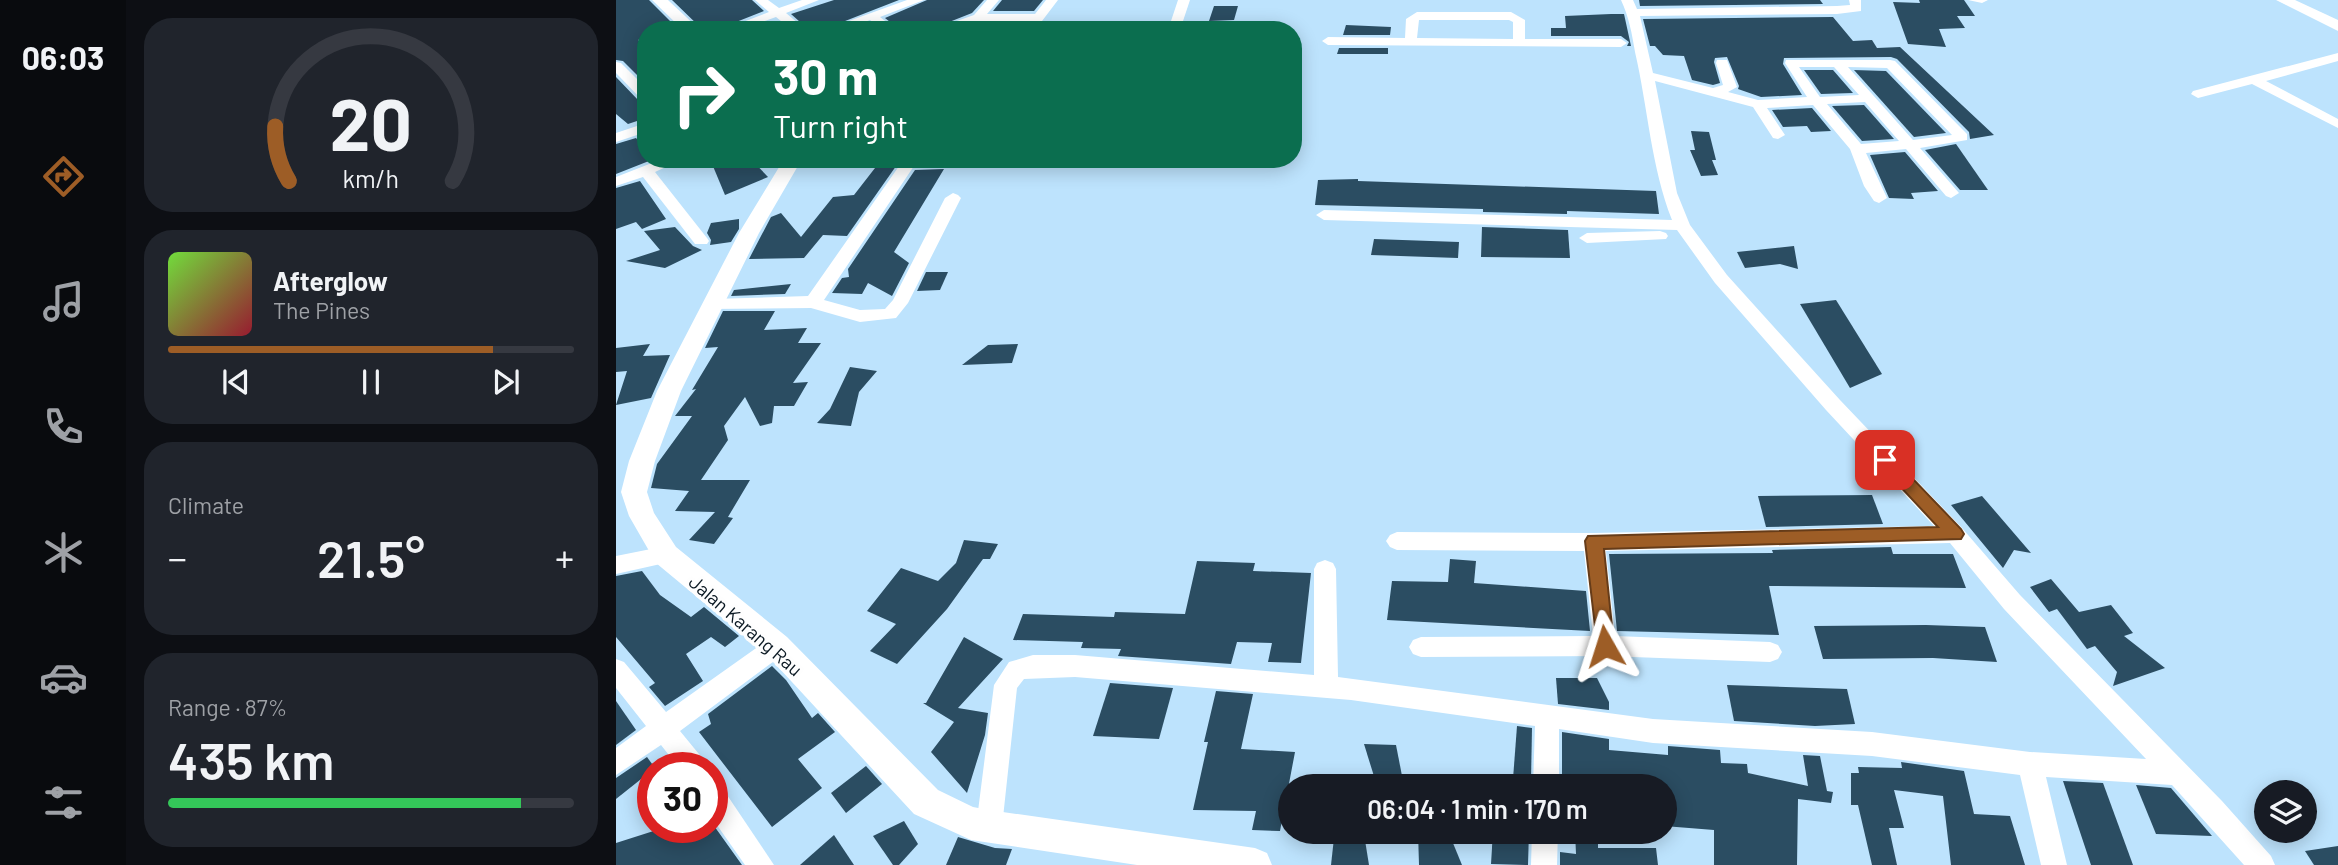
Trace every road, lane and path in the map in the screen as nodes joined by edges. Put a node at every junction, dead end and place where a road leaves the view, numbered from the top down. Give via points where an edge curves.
1 (659, 0) edge
2 (761, 0) edge
3 (813, 0) edge
4 (918, 0) edge
5 (993, 0) edge
6 (1052, 0) edge
7 (1184, 0) edge
8 (1855, 0) edge
9 (1974, 0) edge
10 (1982, 0) edge
11 (2283, 0) edge
12 (1630, 6) edge
13 (778, 13) junction
14 (871, 16) junction
15 (978, 18) junction
16 (682, 21) edge
17 (754, 21) edge
18 (788, 21) edge
19 (856, 21) edge
20 (878, 21) edge
21 (968, 21) edge
22 (1177, 21) edge
23 (2338, 26) edge
24 (1328, 41) dead end
25 (1411, 42) junction
26 (1520, 42) junction
27 (1630, 43) junction
28 (2338, 57) edge
29 (1836, 62) junction
30 (1722, 63) dead end
31 (616, 66) edge
32 (1647, 75) junction
33 (2254, 80) junction
34 (637, 87) edge
35 (1717, 91) junction
36 (2198, 94) dead end
37 (1869, 98) junction
38 (1817, 100) junction
39 (1758, 104) junction
40 (2335, 120) edge
41 (637, 130) edge
42 (1778, 135) dead end
43 (616, 138) edge
44 (1910, 145) junction
45 (1857, 149) junction
46 (654, 168) edge
47 (788, 168) edge
48 (906, 168) edge
49 (646, 171) junction
50 (616, 182) edge
51 (1951, 193) dead end
52 (953, 198) dead end
53 (1879, 198) dead end
54 (1324, 215) dead end
55 (1685, 230) junction
56 (1587, 238) dead end
57 (701, 241) dead end
58 (812, 302) junction
59 (712, 305) junction
60 (1955, 534) junction
61 (1397, 541) dead end
62 (1594, 541) junction
63 (666, 555) junction
64 (616, 565) edge
65 (1325, 569) dead end
66 (777, 646) junction
67 (1605, 646) junction
68 (1421, 647) dead end
69 (1770, 652) dead end
70 (616, 670) edge
71 (1327, 687) junction
72 (1547, 717) junction
73 (665, 727) junction
74 (683, 752) edge
75 (616, 763) edge
76 (2030, 764) junction
77 (2177, 773) junction
78 (1546, 774) edge
79 (728, 818) edge
80 (989, 827) junction
81 (1545, 844) edge
82 (761, 865) edge
83 (1255, 865) edge
84 (1544, 865) edge
85 (2054, 865) edge
86 (2262, 865) edge

1 - 16 street
2 - 13 street
3 - 13 street
4 - 14 street
5 - 15 street
6 - 15 street via 1038,18
7 - 22 street
8 - 12 street via 1857,8 1838,10
9 - 10 street
11 - 23 street
12 - 27 street
13 - 17 street
13 - 18 street
14 - 19 street
14 - 20 street
15 - 21 street
24 - 25 street
25 - 26 street
25 - 26 street via 1413,17 1511,16 1519,20
26 - 27 street
27 - 32 street
28 - 33 street
29 - 37 street
29 - 38 street via 1791,63
29 - 44 street via 1890,64 1962,137
30 - 35 street via 1730,87
31 - 34 street
32 - 35 street
32 - 55 street via 1669,192
33 - 36 street
33 - 40 street
35 - 39 street
37 - 38 street
37 - 44 street
38 - 39 street
38 - 45 street
39 - 42 street
41 - 43 street
44 - 45 street
44 - 51 street
45 - 53 street
46 - 49 street
47 - 59 street, Jalan Karang Rau
48 - 58 street
49 - 50 street
49 - 57 street
52 - 58 street via 890,314 858,317
54 - 55 street
55 - 56 street
55 - 60 street via 1792,360
58 - 59 street
59 - 63 street, Jalan Karang Rau via 669,391 634,492 642,516
60 - 62 street
60 - 77 street via 2012,602
61 - 62 street
62 - 67 street
63 - 64 street
63 - 66 street, Jalan Karang Rau
65 - 71 street
66 - 73 street
66 - 80 street, Jalan Karang Rau via 926,802
67 - 68 street
67 - 69 street
70 - 73 street
71 - 72 street
71 - 80 street via 1075,666 1017,670 1002,701
72 - 76 street via 1653,731 1872,744
72 - 78 street
73 - 74 street
73 - 75 street
76 - 77 street
76 - 85 street
77 - 86 street
79 - 82 street
80 - 83 street, Jalan Karang Rau
81 - 84 street

